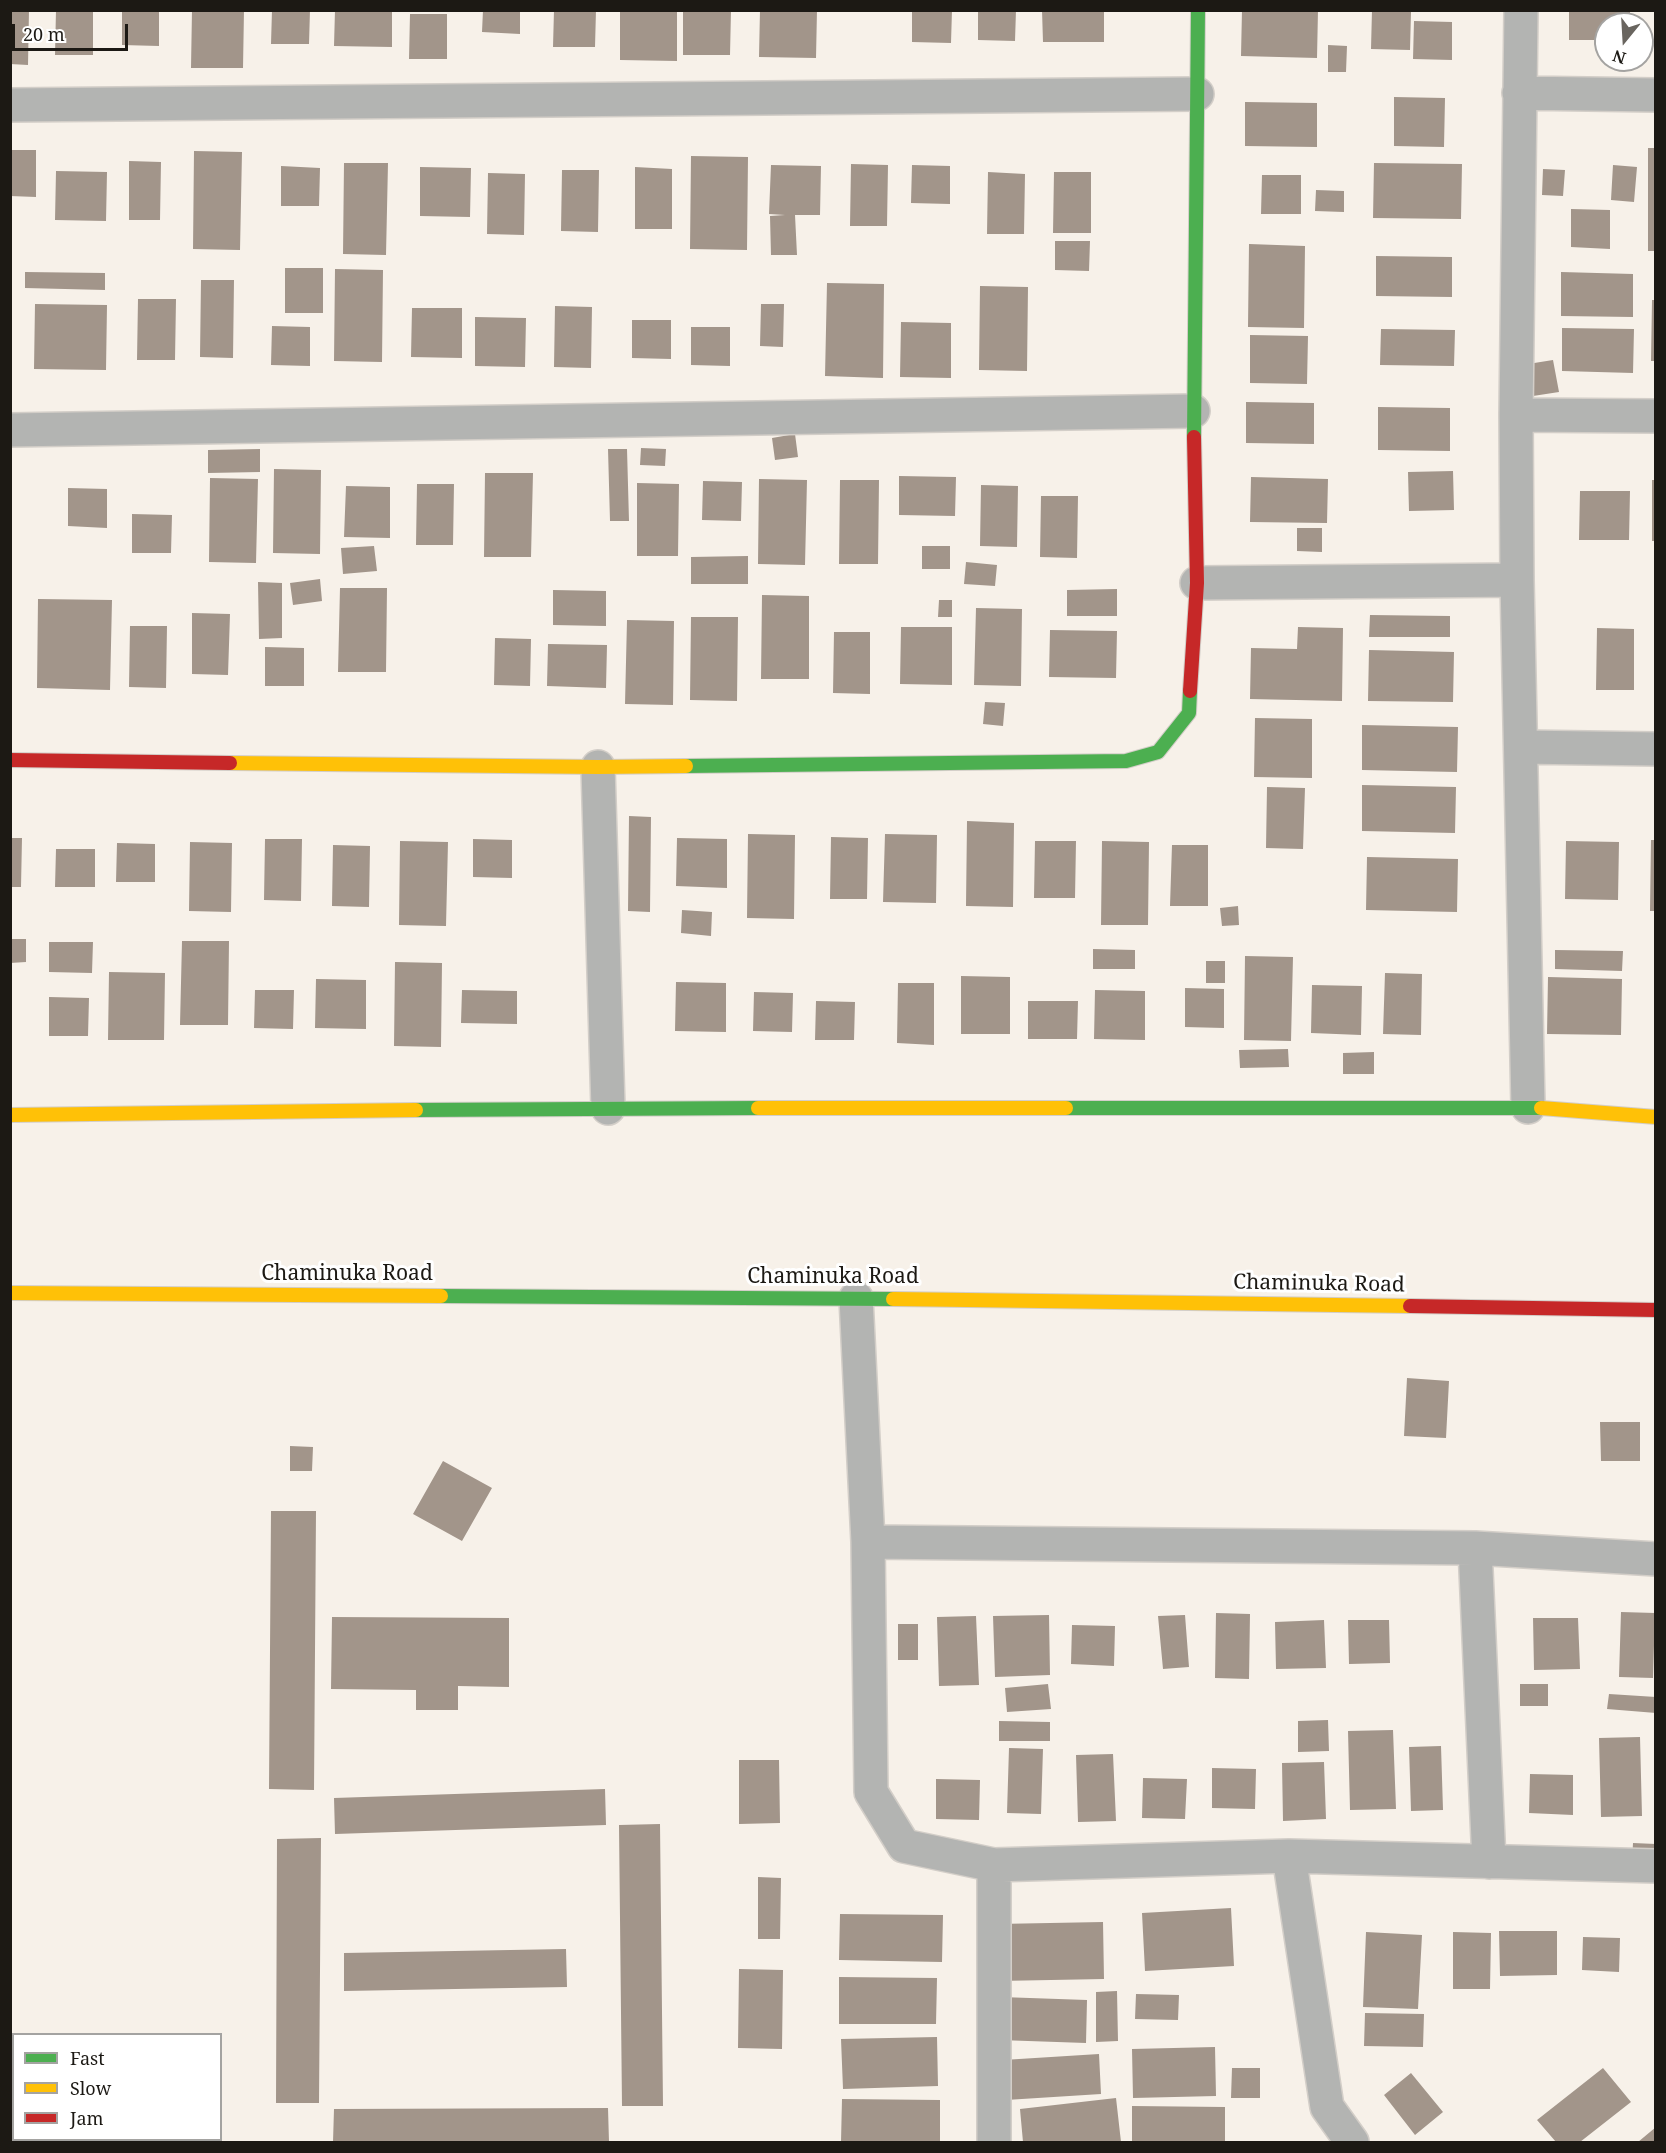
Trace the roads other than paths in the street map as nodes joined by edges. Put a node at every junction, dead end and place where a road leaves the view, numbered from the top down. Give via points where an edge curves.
1 (1198, 10) edge
2 (1521, 10) edge
3 (1519, 93) junction
4 (1197, 94) junction
5 (1656, 95) edge
6 (10, 105) edge
7 (1193, 411) junction
8 (1516, 415) junction
9 (1656, 416) edge
10 (10, 430) edge
11 (1517, 580) junction
12 (1197, 583) junction
13 (1521, 747) junction
14 (1656, 749) edge
15 (10, 760) edge
16 (598, 767) junction
17 (1528, 1107) junction
18 (608, 1108) junction
19 (10, 1115) edge
20 (1656, 1117) edge
21 (10, 1293) edge
22 (856, 1298) junction
23 (1656, 1310) edge
24 (868, 1542) junction
25 (1475, 1548) junction
26 (1656, 1559) edge
27 (1289, 1856) junction
28 (1489, 1863) junction
29 (994, 1865) junction
30 (1656, 1866) edge
31 (994, 2142) edge
32 (1352, 2142) edge

1 - 4 street
2 - 3 street
3 - 5 street
3 - 8 street
4 - 6 street
4 - 7 street
7 - 10 street
7 - 12 street
8 - 9 street
8 - 11 street
11 - 12 street
11 - 13 street
12 - 16 street via 1189,713 1158,752 1126,762
13 - 14 street
13 - 17 street
15 - 16 street
16 - 18 street
17 - 18 street
17 - 20 street
18 - 19 street
21 - 22 street, Chaminuka Road
22 - 23 street, Chaminuka Road
22 - 24 street
24 - 25 street
24 - 29 street via 871,1792 904,1846
25 - 26 street
25 - 28 street
27 - 28 street
27 - 29 street
27 - 32 street via 1327,2107
28 - 30 street
29 - 31 street

